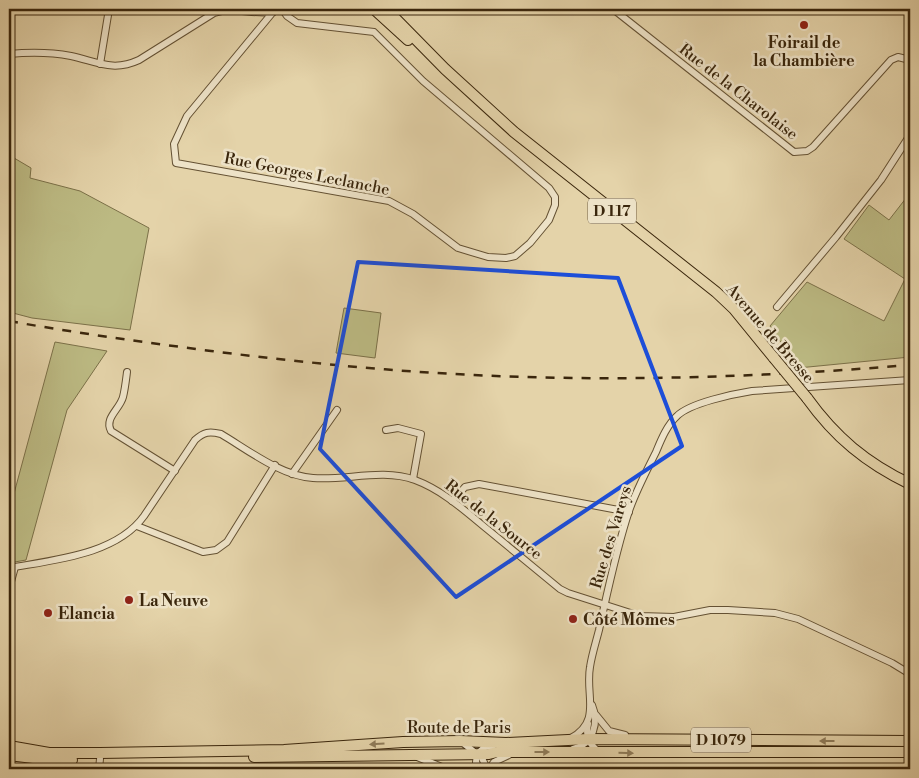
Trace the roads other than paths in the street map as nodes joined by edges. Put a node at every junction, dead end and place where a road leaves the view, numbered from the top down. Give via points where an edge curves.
1 (109, 9) edge
2 (281, 9) edge
3 (374, 9) edge
4 (386, 9) edge
5 (613, 9) edge
6 (273, 12) junction
7 (9, 54) edge
8 (910, 60) edge
9 (100, 64) junction
10 (445, 69) junction
11 (910, 135) edge
12 (777, 307) dead end
13 (127, 372) dead end
14 (910, 380) edge
15 (337, 410) dead end
16 (386, 430) dead end
17 (275, 466) junction
18 (174, 471) junction
19 (292, 474) junction
20 (413, 479) junction
21 (910, 484) edge
22 (452, 500) junction
23 (629, 512) junction
24 (137, 526) junction
25 (12, 567) edge
26 (9, 589) edge
27 (604, 605) junction
28 (910, 674) edge
29 (591, 702) junction
30 (596, 715) junction
31 (588, 723) junction
32 (588, 739) junction
33 (658, 740) junction
34 (460, 741) junction
35 (566, 741) junction
36 (910, 741) edge
37 (506, 742) junction
38 (9, 746) edge
39 (519, 752) junction
40 (560, 752) junction
41 (599, 752) junction
42 (910, 752) edge
43 (477, 754) junction
44 (9, 755) edge
45 (411, 755) junction
46 (99, 764) edge
47 (447, 769) edge
48 (479, 769) edge
49 (488, 769) edge

1 - 9 street
2 - 6 street
2 - 6 street, Rue Georges Leclanche via 297,23 374,32 423,81 549,188 555,197 549,220 530,243 515,256 488,256 458,248 413,214 389,201 176,163 174,144 187,116
3 - 10 main road, Avenue de Bresse / D 117 via 396,31
4 - 10 main road, Avenue de Bresse / D 117
5 - 8 street, Rue de la Charolaise via 794,152 813,147 891,60
6 - 9 street via 222,10 134,62 119,66
7 - 9 street via 46,53
10 - 21 main road, Avenue de Bresse / D 117, bridge via 514,132 716,292 734,309 844,442 880,468
11 - 12 street via 881,180
13 - 18 street via 122,399 109,420 111,431
14 - 23 street, Rue des Vareys via 752,391 688,409 672,421
15 - 19 street
16 - 20 street via 398,428 421,434
17 - 18 street, Rue de la Source via 211,431 195,440
17 - 19 street, Rue de la Source
17 - 24 street via 228,542 216,550 203,552
18 - 24 street, Rue de la Source
19 - 20 street, Rue de la Source via 311,478 380,475
20 - 22 street, Rue de la Source
22 - 23 street via 466,487 479,484
22 - 27 street, Rue de la Source via 560,589
23 - 27 street, Rue des Vareys
24 - 25 street, Rue de la Source via 102,547 84,553
25 - 26 street
27 - 28 street, Rue de la Source via 657,618 710,610 785,615
27 - 29 street, Rue des Vareys via 589,675
29 - 30 street, Rue des Vareys
29 - 31 street, Rue des Vareys
30 - 32 street via 595,726
30 - 33 street, Rue des Vareys via 612,733
31 - 32 street, Rue des Vareys
31 - 35 street via 581,732
32 - 33 main road, Route de Paris / D 1079
32 - 35 main road, Route de Paris / D 1079
32 - 40 street via 580,747
32 - 41 street
36 -> 33 main road, Route de Paris / D 1079
34 - 37 main road, Route de Paris / D 1079
34 -> 38 main road, Route de Paris / D 1079 via 284,750 100,753 49,753
34 - 43 street
35 - 37 main road, Route de Paris / D 1079
37 - 43 street via 485,747
39 -> 40 main road, Route de Paris / D 1079
39 - 43 main road, Route de Paris / D 1079
39 - 49 street via 498,759
40 - 41 main road, Route de Paris / D 1079
41 -> 42 main road, Route de Paris / D 1079
43 - 45 main road, Route de Paris / D 1079
43 - 48 street
43 - 49 street
44 - 46 main road, Route de Paris / D 1079
45 - 46 main road, Route de Paris / D 1079
45 - 47 street

